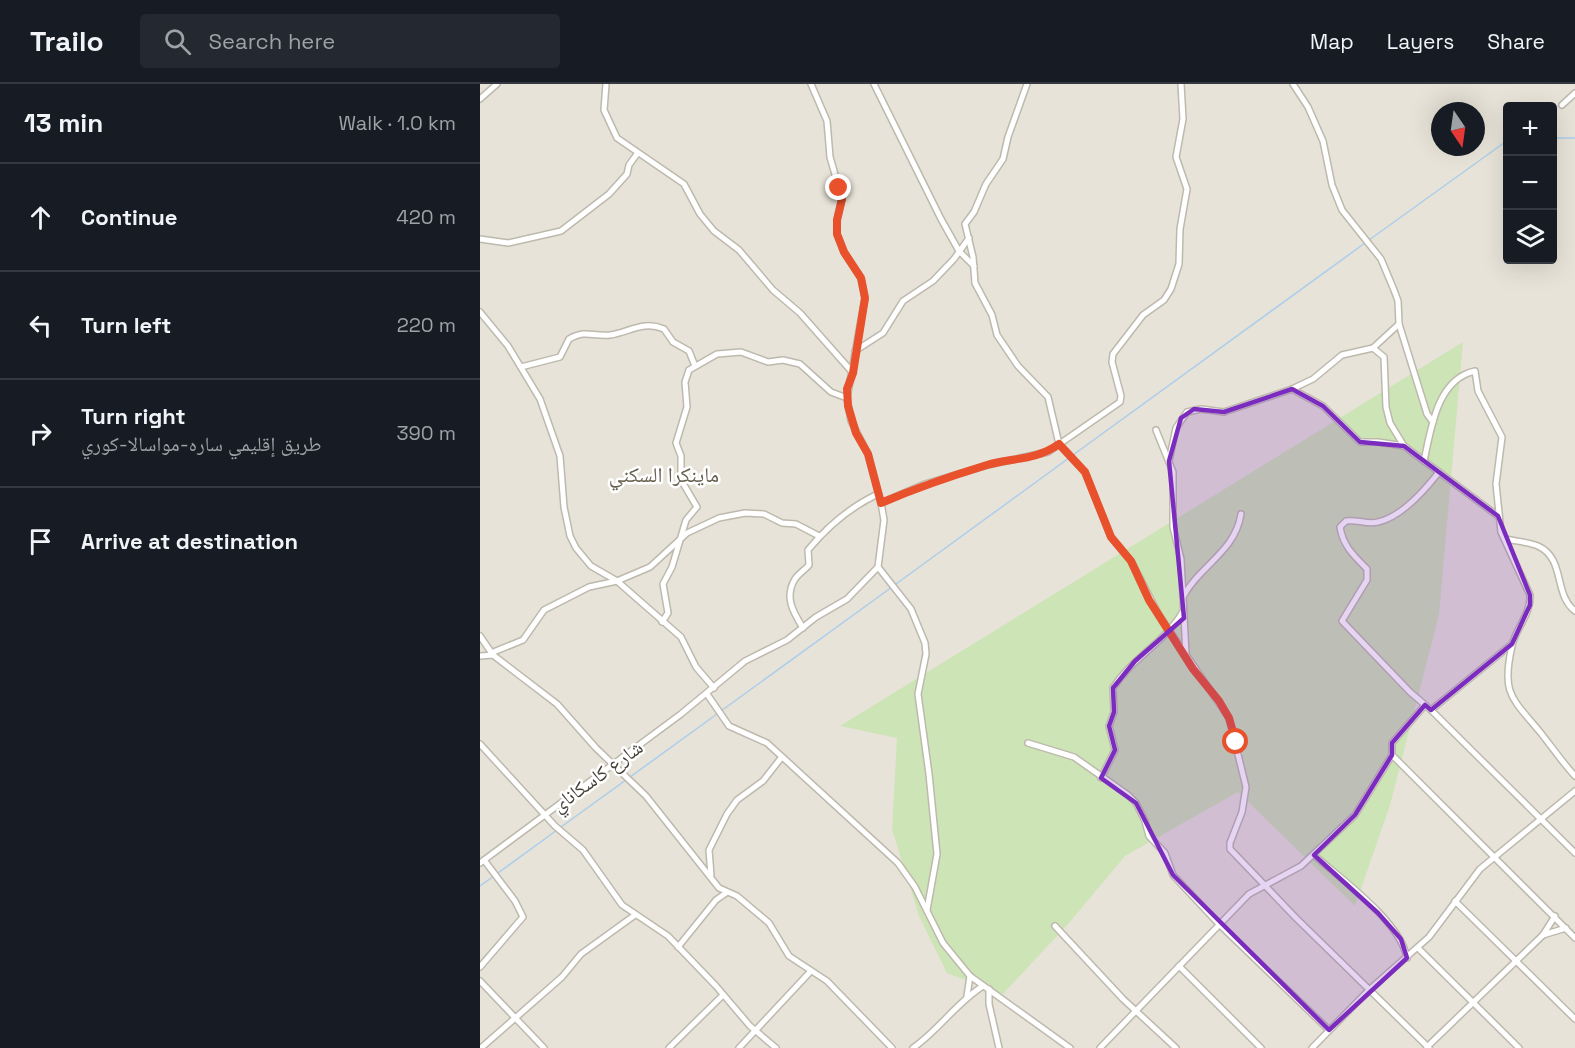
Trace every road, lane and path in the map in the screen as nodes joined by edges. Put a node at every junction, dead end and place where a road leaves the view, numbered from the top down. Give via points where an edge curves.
1 (497, 84) edge
2 (606, 84) edge
3 (811, 84) edge
4 (874, 84) edge
5 (1027, 84) edge
6 (1181, 84) edge
7 (1293, 84) edge
8 (1575, 93) edge
9 (480, 99) edge
10 (1562, 105) dead end
11 (637, 154) junction
12 (969, 238) junction
13 (480, 239) edge
14 (959, 251) junction
15 (974, 266) junction
16 (480, 312) edge
17 (1399, 324) junction
18 (1373, 348) junction
19 (855, 351) junction
20 (695, 366) junction
21 (521, 367) junction
22 (853, 373) junction
23 (1292, 389) junction
24 (847, 398) junction
25 (1433, 422) junction
26 (1156, 430) dead end
27 (1059, 444) junction
28 (1404, 446) junction
29 (1169, 461) junction
30 (1424, 461) junction
31 (1439, 472) junction
32 (878, 494) junction
33 (881, 503) junction
34 (1240, 514) dead end
35 (1498, 516) junction
36 (819, 536) junction
37 (681, 537) junction
38 (1504, 539) junction
39 (878, 567) junction
40 (617, 581) junction
41 (1183, 597) junction
42 (1575, 611) edge
43 (1183, 612) junction
44 (662, 622) junction
45 (803, 628) junction
46 (1170, 631) junction
47 (480, 636) edge
48 (1512, 644) junction
49 (492, 654) junction
50 (1186, 655) junction
51 (480, 656) edge
52 (714, 688) junction
53 (707, 694) junction
54 (1425, 705) junction
55 (1431, 710) junction
56 (1028, 742) dead end
57 (480, 744) edge
58 (1392, 755) junction
59 (781, 758) junction
60 (614, 764) junction
61 (1575, 776) edge
62 (1101, 778) junction
63 (1575, 791) edge
64 (545, 814) junction
65 (1540, 820) junction
66 (1575, 853) edge
67 (1314, 855) junction
68 (1494, 855) junction
69 (482, 861) edge
70 (712, 879) junction
71 (1265, 884) junction
72 (719, 888) junction
73 (726, 893) junction
74 (716, 900) junction
75 (1455, 901) junction
76 (927, 910) junction
77 (635, 915) junction
78 (1555, 916) junction
79 (1219, 924) junction
80 (1055, 926) dead end
81 (1566, 928) junction
82 (1544, 935) junction
83 (1575, 938) edge
84 (678, 947) junction
85 (1418, 948) junction
86 (1407, 958) junction
87 (1517, 960) junction
88 (1179, 966) junction
89 (480, 967) edge
90 (810, 972) junction
91 (970, 976) junction
92 (480, 981) edge
93 (986, 987) junction
94 (1369, 990) junction
95 (723, 995) junction
96 (967, 996) junction
97 (1474, 1004) junction
98 (1136, 1010) junction
99 (517, 1016) junction
100 (1575, 1019) edge
101 (1329, 1030) junction
102 (755, 1031) junction
103 (1428, 1047) edge
104 (481, 1048) edge
105 (544, 1048) edge
106 (670, 1048) edge
107 (740, 1048) edge
108 (776, 1048) edge
109 (892, 1048) edge
110 (913, 1048) edge
111 (999, 1048) edge
112 (1070, 1048) edge
113 (1100, 1048) edge
114 (1176, 1048) edge
115 (1261, 1048) edge
116 (1312, 1048) edge
117 (1519, 1048) edge

1 - 9 street
2 - 11 street via 604,105 609,125 619,141
3 - 19 street via 827,121 830,156 842,199 837,234 861,278 865,298
4 - 14 street
5 - 12 street via 1004,159 965,224
6 - 27 street via 1183,119 1176,157 1187,189 1179,264 1171,289 1164,300 1143,315 1113,354 1120,402
7 - 17 street via 1323,141 1336,199 1362,239 1381,259 1398,301
8 - 10 street
11 - 13 street via 614,190 561,231 508,243
11 - 22 street via 684,184 714,231 739,250
12 - 14 street
12 - 15 street
14 - 15 street
14 - 19 street via 927,286 903,301 883,333
15 - 27 street via 975,283 992,315 997,335 1018,366 1048,397
16 - 21 street
17 - 18 street
17 - 25 street via 1427,414
18 - 23 street via 1342,355
18 - 28 street via 1384,357 1386,407 1390,423
19 - 22 street
20 - 21 street via 689,351 673,342 664,329 643,324 610,335 583,333 569,339 560,357
20 - 24 street via 729,351 768,362 792,362 805,366 831,392
20 - 37 street via 687,375 687,407 676,443 681,456 681,480 697,507 686,520
21 - 40 street via 540,399 560,456 561,489 570,536 583,559
22 - 24 street
23 - 28 street via 1323,406 1360,442
23 - 29 street via 1224,412 1187,412 1176,428
24 - 32 street via 851,421 868,454
25 - 30 street
25 - 35 street via 1446,390 1455,379 1475,371 1478,391 1502,437 1496,484
26 - 29 street
27 - 33 street via 1048,452 925,484
27 - 46 street via 1085,472 1111,537 1131,561 1149,600
28 - 30 street
29 - 41 street
30 - 31 street
31 - 35 street
31 - 54 street via 1413,502 1394,514 1379,522 1346,521 1340,527 1349,551 1367,569 1367,580 1342,621
32 - 33 street
32 - 36 street via 844,514
33 - 39 street via 884,520
34 - 41 street via 1238,530 1229,547 1191,583
35 - 38 street
36 - 37 street via 796,524 752,513 719,518
36 - 45 street via 808,550 809,565 795,579 790,597 790,606
37 - 40 street via 656,563
37 - 44 street via 663,584 668,613
38 - 42 street via 1547,552 1556,562 1566,599
38 - 48 street via 1530,595 1530,605
39 - 45 street, شارع كاسكاناي via 847,599
39 - 76 street via 911,609 925,643 918,694 937,854
40 - 44 street
40 - 49 street via 598,584 544,610 523,640
41 - 43 street
43 - 46 street
43 - 50 street
44 - 52 street via 681,637 696,667
45 - 52 street, شارع كاسكاناي via 751,657
46 - 50 street
46 - 62 street via 1135,661 1113,688 1114,712 1109,726 1115,750
47 - 49 street
48 - 55 street
48 - 61 street via 1507,678 1513,701
49 - 51 street
49 - 60 street via 546,693
50 - 71 street via 1229,718 1246,781 1244,805 1229,846
52 - 53 street, شارع كاسكاناي
53 - 59 street via 729,726 760,738
53 - 60 street, شارع كاسكاناي
54 - 55 street
54 - 58 street via 1392,743
55 - 65 street
56 - 62 street via 1074,757
57 - 64 street
58 - 67 street via 1355,815
58 - 68 street
59 - 70 street via 763,781 737,800 727,814 709,850
59 - 76 street via 898,863
60 - 64 street, شارع كاسكاناي
60 - 70 street via 646,796
62 - 79 street via 1136,803 1149,836 1165,853 1173,874
63 - 65 street
64 - 69 street, شارع كاسكاناي
64 - 77 street via 583,850 622,905
65 - 66 street
65 - 68 street
67 - 71 street via 1283,877
67 - 86 street via 1385,921 1401,939
68 - 75 street
68 - 78 street
69 - 89 street via 523,917
70 - 72 street
71 - 79 street
71 - 94 street
72 - 73 street
72 - 74 street
73 - 74 street
73 - 90 street via 737,896 769,923 783,950
74 - 84 street
75 - 85 street
75 - 87 street
76 - 91 street via 943,943
77 - 84 street
77 - 99 street via 581,954 562,977
78 - 81 street
78 - 82 street
79 - 88 street
79 - 101 street
80 - 98 street
81 - 82 street
81 - 83 street
82 - 87 street
84 - 95 street
85 - 86 street
85 - 97 street
86 - 94 street
87 - 97 street
87 - 100 street
88 - 98 street
88 - 115 street
90 - 102 street
90 - 109 street via 826,981
91 - 93 street
91 - 96 street
92 - 99 street
93 - 96 street
93 - 111 street
93 - 112 street
94 - 101 street
94 - 103 street
95 - 102 street
95 - 106 street
96 - 110 street
97 - 103 street
97 - 117 street
98 - 113 street
98 - 114 street
99 - 104 street
99 - 105 street
101 - 116 street
102 - 107 street
102 - 108 street

